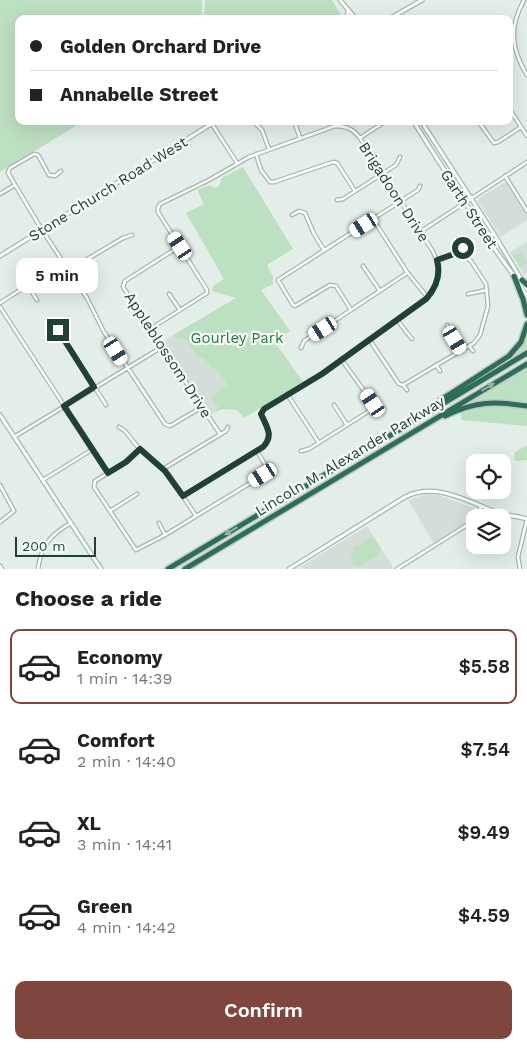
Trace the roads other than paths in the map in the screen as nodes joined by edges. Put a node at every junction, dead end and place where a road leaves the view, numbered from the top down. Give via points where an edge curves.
1 (340, 0) edge
2 (422, 0) edge
3 (524, 0) edge
4 (348, 11) junction
5 (348, 15) edge
6 (353, 15) edge
7 (396, 15) edge
8 (514, 26) joint
9 (527, 75) edge
10 (513, 114) edge
11 (210, 125) edge
12 (213, 125) edge
13 (257, 125) edge
14 (295, 125) edge
15 (378, 125) edge
16 (416, 125) edge
17 (424, 125) edge
18 (481, 125) edge
19 (521, 126) junction
20 (527, 136) edge
21 (300, 138) junction
22 (360, 138) junction
23 (268, 149) junction
24 (256, 154) junction
25 (400, 157) dead end
26 (527, 162) edge
27 (237, 163) junction
28 (61, 171) dead end
29 (383, 173) junction
30 (505, 176) junction
31 (15, 185) junction
32 (420, 186) dead end
33 (355, 191) junction
34 (0, 194) edge
35 (471, 198) junction
36 (337, 200) dead end
37 (401, 201) junction
38 (465, 202) junction
39 (527, 211) edge
40 (292, 215) dead end
41 (373, 219) junction
42 (481, 228) junction
43 (42, 230) junction
44 (420, 232) junction
45 (494, 234) junction
46 (132, 236) dead end
47 (180, 246) junction
48 (463, 248) dead end
49 (324, 250) junction
50 (462, 255) junction
51 (0, 256) edge
52 (437, 260) junction
53 (363, 266) dead end
54 (69, 270) junction
55 (407, 272) junction
56 (514, 276) junction
57 (522, 280) junction
58 (527, 284) edge
59 (527, 289) edge
60 (487, 290) junction
61 (380, 291) junction
62 (169, 294) dead end
63 (468, 294) dead end
64 (527, 296) edge
65 (428, 298) junction
66 (37, 300) dead end
67 (0, 305) edge
68 (180, 310) junction
69 (351, 310) junction
70 (527, 315) edge
71 (397, 320) junction
72 (527, 324) edge
73 (447, 326) dead end
74 (150, 329) junction
75 (58, 330) dead end
76 (369, 339) junction
77 (412, 339) dead end
78 (469, 346) junction
79 (162, 347) junction
80 (301, 348) dead end
81 (461, 350) junction
82 (473, 351) dead end
83 (527, 353) edge
84 (341, 359) junction
85 (527, 364) edge
86 (436, 365) junction
87 (127, 368) junction
88 (440, 371) dead end
89 (403, 385) junction
90 (94, 387) junction
91 (407, 390) dead end
92 (287, 394) junction
93 (106, 405) dead end
94 (334, 405) dead end
95 (64, 406) junction
96 (527, 406) edge
97 (202, 407) junction
98 (0, 415) edge
99 (431, 421) junction
100 (347, 425) junction
101 (404, 426) junction
102 (228, 427) dead end
103 (119, 428) dead end
104 (220, 434) junction
105 (14, 437) junction
106 (319, 443) junction
107 (93, 449) junction
108 (140, 449) junction
109 (256, 451) junction
110 (301, 451) dead end
111 (163, 469) junction
112 (108, 473) junction
113 (43, 480) junction
114 (0, 485) edge
115 (137, 494) dead end
116 (183, 496) junction
117 (481, 506) junction
118 (480, 509) edge
119 (110, 511) junction
120 (196, 516) junction
121 (527, 519) edge
122 (0, 522) edge
123 (159, 522) dead end
124 (71, 523) junction
125 (466, 525) edge
126 (166, 534) junction
127 (27, 546) dead end
128 (42, 550) junction
129 (38, 569) edge
130 (101, 569) edge
131 (168, 569) edge
132 (185, 569) edge
133 (289, 569) edge
134 (398, 569) edge
135 (520, 569) edge

1 - 4 main road
2 - 7 main road
3 - 8 street
4 - 5 main road
4 - 6 main road
8 - 9 street via 515,50
10 - 19 street
11 - 43 main road, Stone Church Road West
12 - 27 street
13 - 23 street
14 - 21 street
15 - 22 street
16 - 38 main road, Garth Street
17 - 35 main road, Garth Street
18 - 19 street via 494,143
19 - 20 street
21 - 22 street, Brigadoon Drive via 340,126 354,131
21 - 23 street, Brigadoon Drive
22 - 29 street, Brigadoon Drive
23 - 24 street, Brigadoon Drive
24 - 27 street, Brigadoon Drive
24 - 33 street via 270,182 333,162 337,163
25 - 29 street via 396,165
26 - 30 street
27 - 47 street, Brigadoon Drive via 160,204 158,212
28 - 31 street via 50,176 38,155 34,154 8,171
29 - 33 street
29 - 37 street, Brigadoon Drive
30 - 35 street
30 - 39 street
31 - 34 street
31 - 43 street
32 - 37 street
33 - 36 street
35 - 38 street
35 - 45 main road, Garth Street
37 - 41 street
37 - 44 street, Brigadoon Drive
38 - 42 main road, Garth Street
38 - 44 street
40 - 49 street via 299,211 305,213
41 - 49 street
41 - 55 street
42 - 45 main road via 488,234
42 - 56 main road, Garth Street
43 - 51 main road, Stone Church Road West
43 - 54 street
44 - 52 street, Brigadoon Drive
45 - 57 main road, Garth Street
46 - 54 street via 123,238
47 - 68 street, Brigadoon Drive via 208,289 207,293
47 - 74 street, Appleblossom Drive via 123,284
48 - 50 street
49 - 69 street via 280,278 279,283 295,306 330,285 334,286
50 - 52 street via 454,254
50 - 60 street via 471,261
52 - 65 street, Brigadoon Drive via 438,280
53 - 61 street
54 - 87 street
55 - 61 street
55 - 65 street
56 - 64 main road, Garth Street
56 - 70 highway
57 - 58 highway
57 - 59 main road, Garth Street
60 - 63 street
60 - 78 street via 488,306 480,335
61 - 69 street
62 - 68 street
65 - 71 street, Brigadoon Drive
66 - 67 street via 25,287
67 - 95 street
68 - 74 street, Brigadoon Drive
69 - 80 street via 304,341
71 - 76 street, Brigadoon Drive
71 - 77 street
72 - 101 highway via 521,342 509,356
73 - 81 street
74 - 79 street, Appleblossom Drive
75 - 90 street
76 - 84 street, Brigadoon Drive
76 - 89 street via 399,384
78 - 81 street
78 - 82 street
79 - 87 street
79 - 97 street, Appleblossom Drive
81 - 86 street
83 - 101 highway, Lincoln M. Alexander Parkway
84 - 92 street, Brigadoon Drive
84 - 100 street via 374,406 370,412
99 -> 85 highway, Lincoln M. Alexander Parkway
86 - 88 street
86 - 89 street
87 - 90 street
87 - 97 street via 166,426
89 - 91 street
90 - 93 street
90 - 95 street
92 - 106 street
92 - 109 street, Brigadoon Drive via 262,410 269,438
94 - 100 street
95 - 105 street
95 - 107 street
96 - 99 highway via 482,403
97 - 104 street, Appleblossom Drive
98 - 105 main road
99 - 132 highway, Lincoln M. Alexander Parkway
100 - 106 street
101 -> 131 highway, Lincoln M. Alexander Parkway
102 - 104 street
103 - 108 street
104 - 111 street
105 - 113 main road
106 - 110 street
107 - 112 street
107 - 113 street
108 - 111 street
108 - 112 street
109 - 116 street, Brigadoon Drive
109 - 120 street via 267,468 266,474
111 - 116 street
112 - 119 street via 95,482 94,487
113 - 124 main road
114 - 122 street via 14,512
115 - 119 street
116 - 120 street
117 - 118 street
117 - 121 main road
117 - 133 main road via 436,491 416,492
119 - 126 street via 136,550
120 - 126 street
121 - 135 street via 518,557
123 - 126 street
124 - 128 street via 52,535
124 - 130 main road
125 - 134 street
127 - 128 street
128 - 129 street

